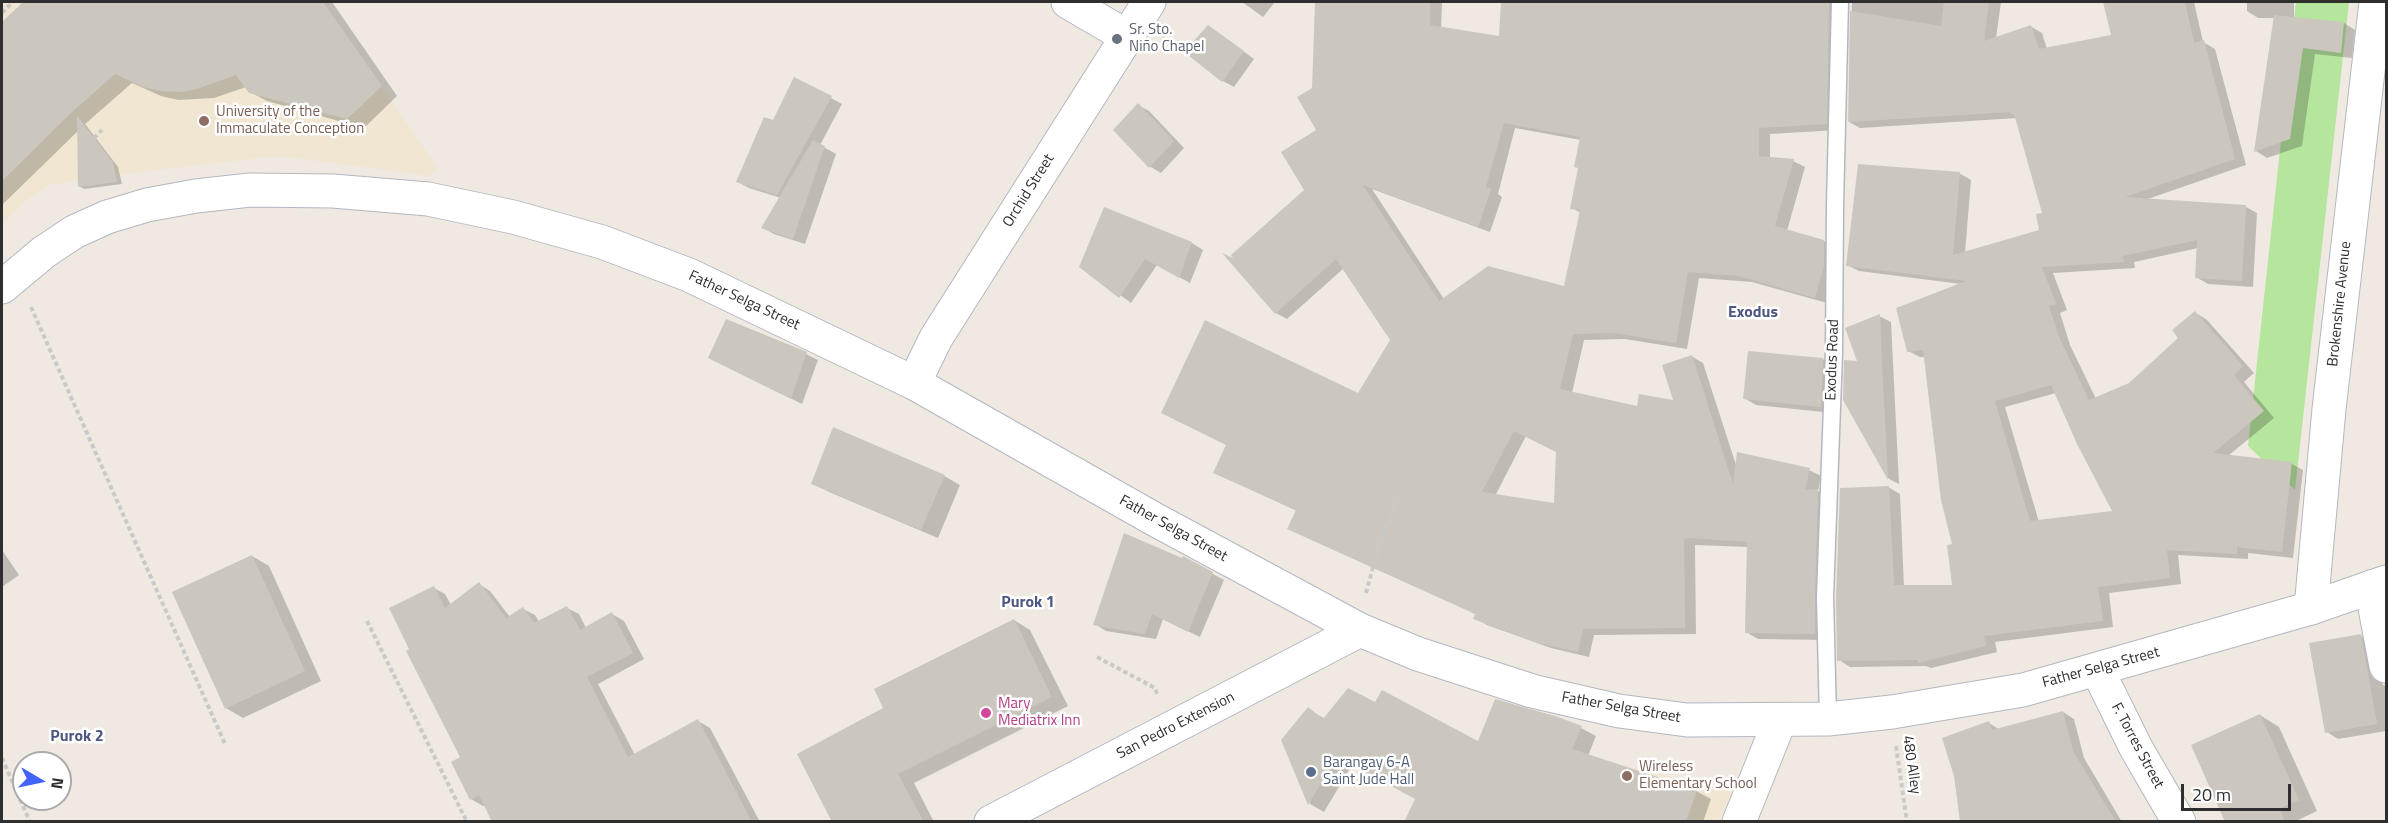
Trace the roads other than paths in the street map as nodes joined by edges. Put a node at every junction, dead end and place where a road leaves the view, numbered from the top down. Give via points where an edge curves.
1 (1068, 2) edge
2 (1149, 2) edge
3 (1840, 2) edge
4 (2376, 2) edge
5 (1126, 36) junction
6 (9, 280) edge
7 (914, 383) junction
8 (2379, 584) edge
9 (2311, 608) junction
10 (1360, 630) junction
11 (2386, 666) edge
12 (2097, 669) junction
13 (1828, 719) junction
14 (1780, 720) junction
15 (991, 822) edge
16 (1739, 822) edge
17 (2179, 822) edge

1 - 5 main road
2 - 5 main road, Orchid Street
3 - 13 lane, Exodus Road via 1825,597
4 - 9 main road, Brokenshire Avenue
5 - 7 main road, Orchid Street via 936,338
6 - 7 main road, Father Selga Street via 74,232 147,205 250,190 333,190 428,199 513,217 646,258
7 - 10 main road, Father Selga Street
8 - 9 main road, Father Selga Street
8 - 11 main road
9 - 12 main road, Father Selga Street
10 - 14 main road, Father Selga Street via 1418,654 1532,691 1619,711 1687,720
10 - 15 main road, San Pedro Extension
12 - 13 main road, Father Selga Street via 2023,690
12 - 17 main road, F. Torres Street
13 - 14 main road, Father Selga Street
14 - 16 main road

